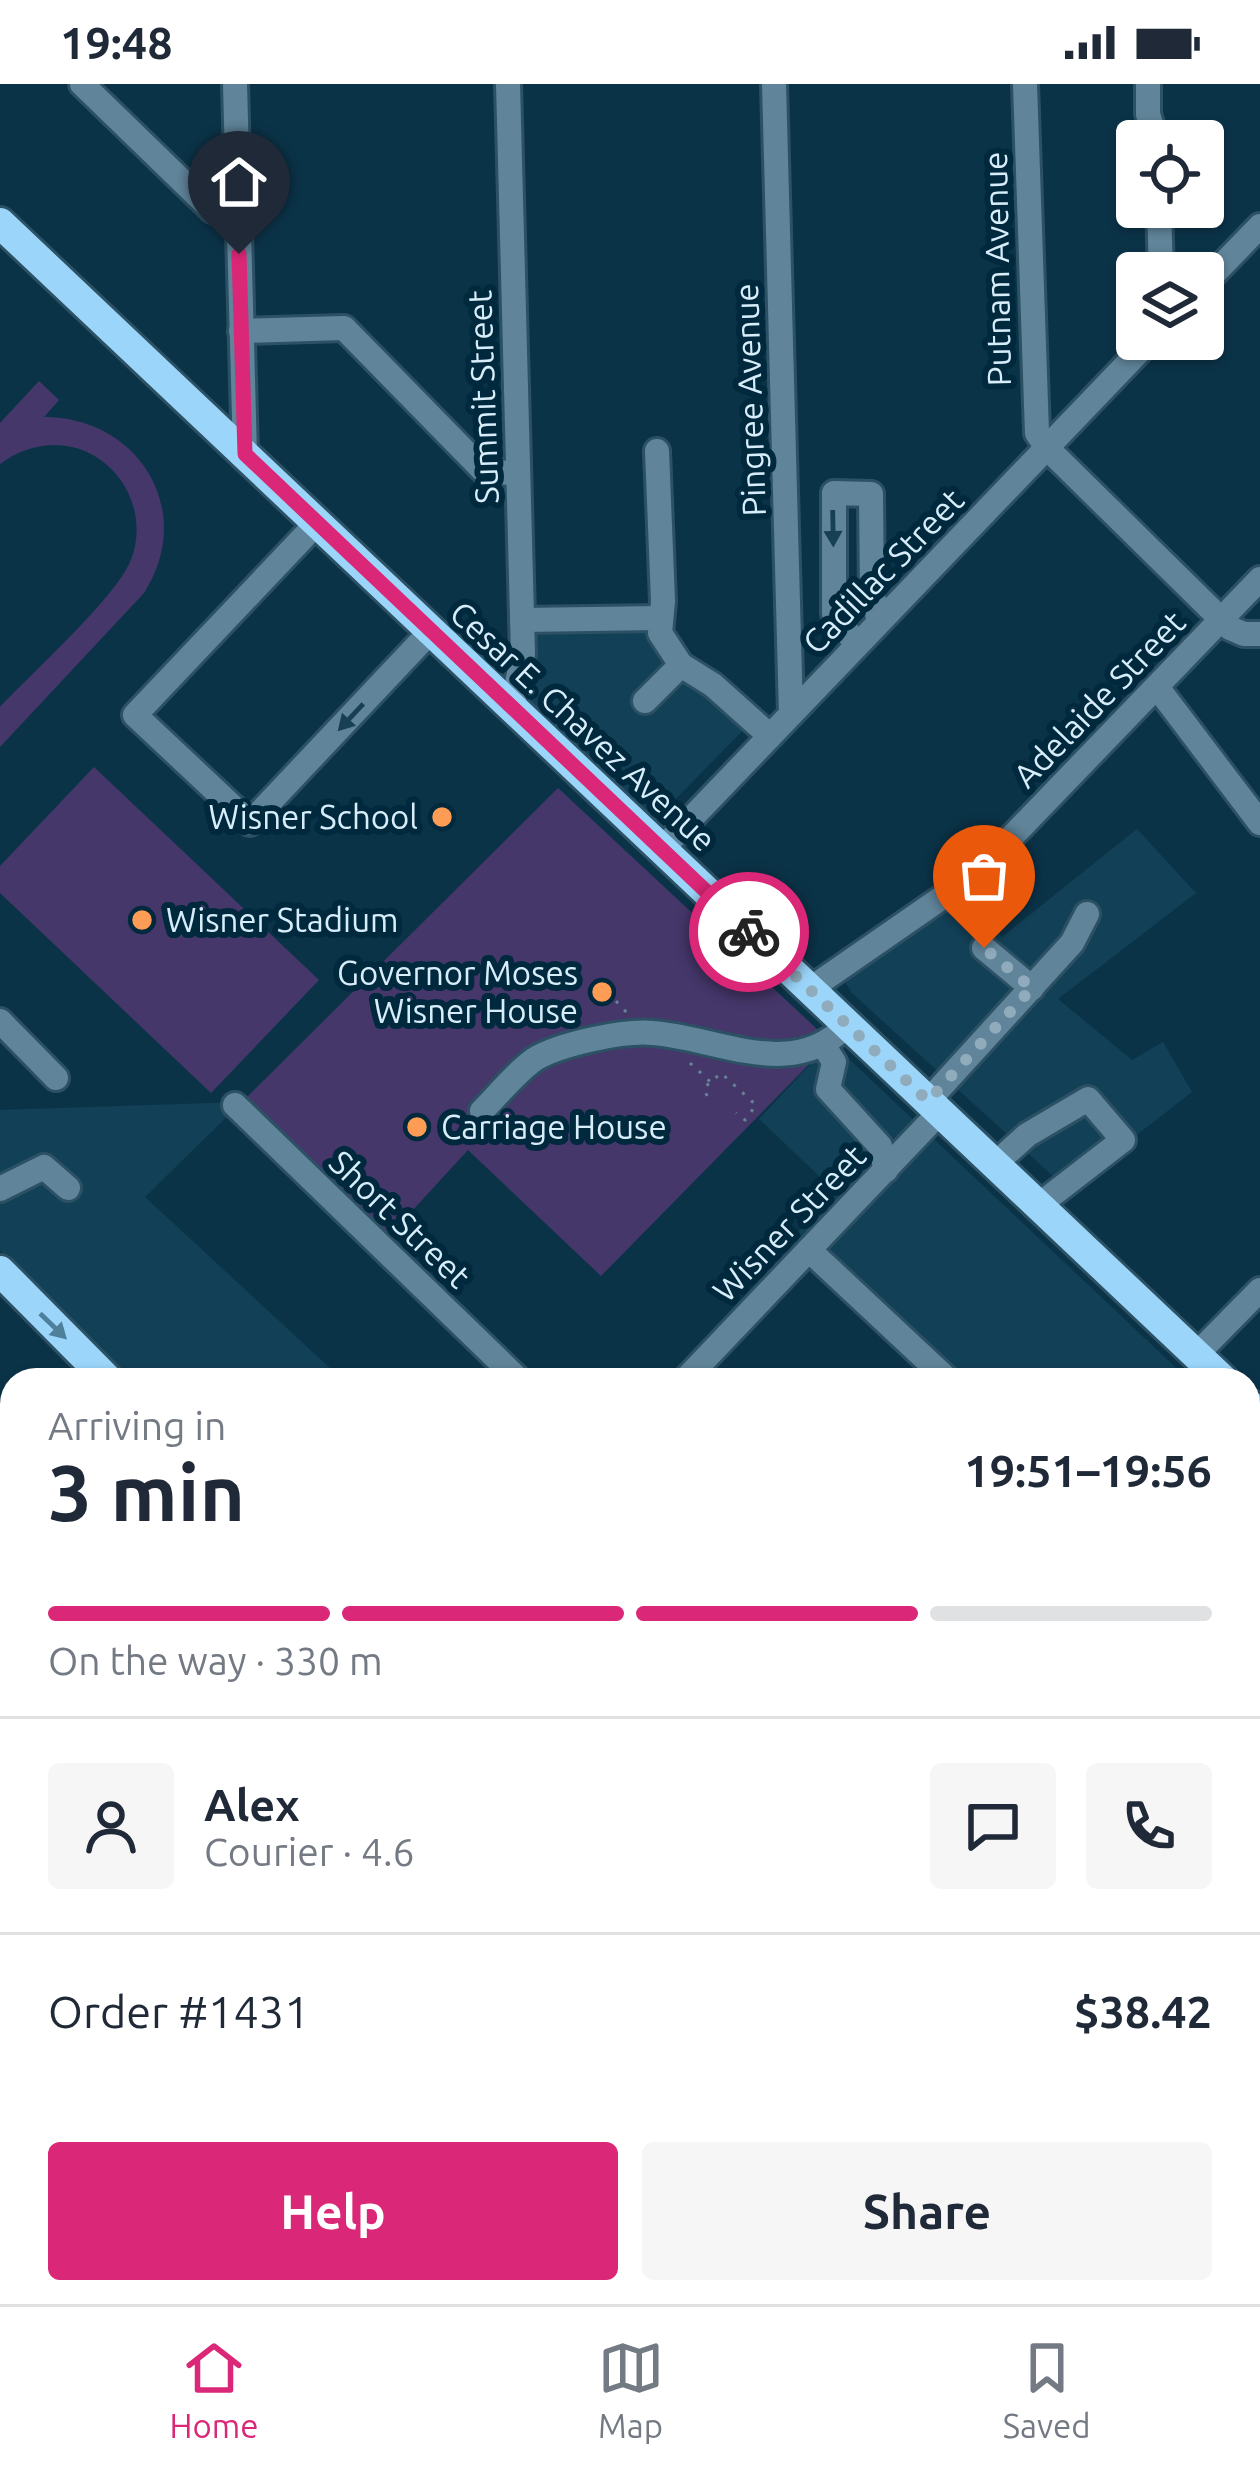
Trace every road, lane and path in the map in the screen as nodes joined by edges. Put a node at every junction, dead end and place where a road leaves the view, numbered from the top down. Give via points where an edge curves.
1 (82, 84) edge
2 (235, 84) edge
3 (508, 84) edge
4 (774, 84) edge
5 (1025, 84) edge
6 (1148, 84) edge
7 (1150, 120) edge
8 (238, 216) junction
9 (0, 223) edge
10 (1260, 226) edge
11 (1224, 263) edge
12 (242, 331) junction
13 (1131, 360) edge
14 (1047, 448) junction
15 (657, 451) dead end
16 (245, 454) junction
17 (518, 473) junction
18 (317, 523) junction
19 (1260, 579) edge
20 (834, 585) junction
21 (872, 595) junction
22 (659, 618) junction
23 (522, 620) junction
24 (1221, 620) junction
25 (879, 622) junction
26 (431, 632) junction
27 (1260, 634) edge
28 (857, 645) junction
29 (681, 665) junction
30 (1157, 686) junction
31 (645, 701) dead end
32 (512, 708) junction
33 (791, 714) junction
34 (770, 736) junction
35 (1260, 823) edge
36 (662, 849) junction
37 (1087, 914) dead end
38 (984, 948) dead end
39 (1032, 988) junction
40 (810, 989) junction
41 (0, 1021) edge
42 (836, 1035) junction
43 (56, 1078) dead end
44 (707, 1096) dead end
45 (235, 1105) dead end
46 (934, 1106) junction
47 (482, 1111) dead end
48 (736, 1113) dead end
49 (994, 1164) junction
50 (886, 1170) junction
51 (68, 1188) dead end
52 (0, 1189) edge
53 (1039, 1205) junction
54 (809, 1250) junction
55 (0, 1271) edge
56 (1260, 1290) edge
57 (1196, 1355) junction
58 (97, 1368) edge
59 (507, 1368) edge
60 (696, 1368) edge
61 (935, 1368) edge
62 (1210, 1368) edge

1 - 8 street via 212,210
2 - 8 street
3 - 17 street, Summit Street
4 - 33 street, Pingree Avenue
5 - 14 street, Putnam Avenue via 1034,418
6 - 7 street
8 - 12 street
9 - 16 main road, Cesar E. Chavez Avenue
10 - 11 street
12 - 16 street
12 - 17 street via 344,328 485,472
13 - 14 street, Cadillac Street
14 - 24 street
14 - 25 street, Cadillac Street
15 - 22 street
16 - 18 main road, Cesar E. Chavez Avenue
17 - 23 street, Summit Street
18 - 26 main road, Cesar E. Chavez Avenue
26 -> 18 street via 250,823 135,716
19 - 24 street, Adelaide Street
20 - 21 street
21 -> 20 street via 871,494 834,493
20 - 28 street via 835,614
21 - 25 street
22 - 23 street
22 - 29 street
23 - 32 street, Summit Street
24 - 27 street via 1239,633
24 - 30 street, Adelaide Street
25 - 28 street, Cadillac Street
26 - 32 main road, Cesar E. Chavez Avenue
28 - 33 street, Cadillac Street
29 - 31 street
29 - 34 street
30 - 35 street
30 - 40 street, Adelaide Street via 976,874
32 - 36 main road, Cesar E. Chavez Avenue
33 - 34 street, Cadillac Street
34 - 36 street, Cadillac Street
36 - 40 main road, Cesar E. Chavez Avenue
37 - 39 street, Wisner Street
38 - 39 street
39 - 46 street, Wisner Street
40 - 42 main road, Cesar E. Chavez Avenue
41 - 43 street
42 - 46 main road, Cesar E. Chavez Avenue
42 - 47 street via 788,1054 623,1034 536,1059
42 - 50 street via 828,1089 880,1146
44 - 48 path via 704,1088 721,1073 756,1106 745,1120
45 - 59 street, Short Street
46 - 49 main road, Cesar E. Chavez Avenue
46 - 50 street, Wisner Street
49 - 53 main road, Cesar E. Chavez Avenue
49 - 53 street via 1088,1099 1123,1140
50 - 54 street, Wisner Street
51 - 52 street via 44,1167
53 - 57 main road, Cesar E. Chavez Avenue
54 - 60 street, Wisner Street
54 - 61 street
55 -> 58 main road
56 - 57 street
57 - 62 main road, Cesar E. Chavez Avenue

